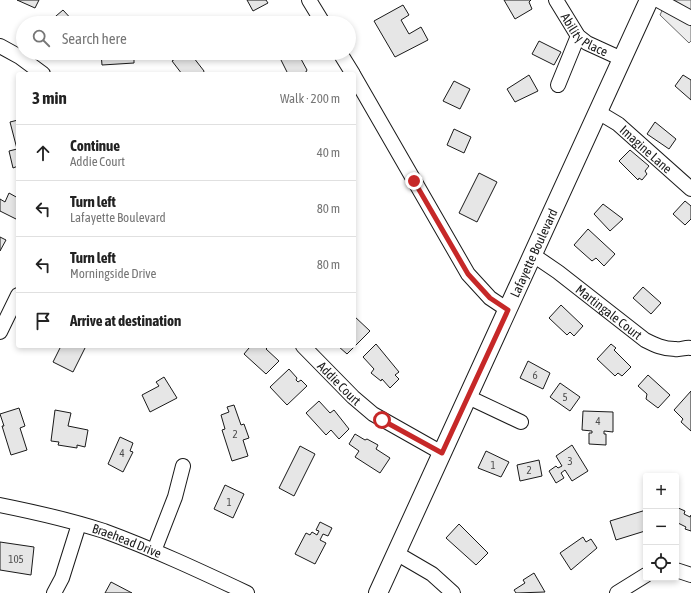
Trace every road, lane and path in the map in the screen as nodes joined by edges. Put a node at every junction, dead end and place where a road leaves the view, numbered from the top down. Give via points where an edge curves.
1 (309, 0) edge
2 (556, 0) edge
3 (649, 0) edge
4 (658, 0) edge
5 (319, 16) edge
6 (691, 18) edge
7 (578, 36) junction
8 (0, 46) edge
9 (16, 55) edge
10 (622, 59) junction
11 (24, 60) edge
12 (344, 60) edge
13 (40, 72) edge
14 (351, 72) edge
15 (356, 80) edge
16 (558, 85) dead end
17 (598, 112) junction
18 (691, 189) edge
19 (533, 255) junction
20 (16, 299) edge
21 (508, 310) junction
22 (0, 332) edge
23 (305, 348) edge
24 (691, 348) edge
25 (468, 397) junction
26 (521, 422) dead end
27 (442, 453) junction
28 (183, 466) dead end
29 (0, 505) edge
30 (79, 524) junction
31 (154, 551) junction
32 (396, 554) junction
33 (679, 571) edge
34 (691, 575) edge
35 (643, 577) edge
36 (54, 593) edge
37 (247, 593) edge
38 (378, 593) edge
39 (453, 593) edge
40 (617, 593) edge

1 - 5 street
2 - 7 street, Ability Place
3 - 10 main road, Lafayette Boulevard
4 - 6 street
7 - 10 street, Ability Place via 587,43
7 - 16 street
8 - 9 street
10 - 17 main road, Lafayette Boulevard
11 - 13 street
12 - 14 street
15 - 21 street via 468,274 490,298
17 - 18 street, Imagine Lane via 618,124
17 - 19 main road, Lafayette Boulevard
19 - 21 main road, Lafayette Boulevard
19 - 24 street, Martingale Court via 644,340 661,348
20 - 22 street
21 - 25 main road, Lafayette Boulevard
23 - 27 street, Addie Court via 373,414
25 - 26 street
25 - 27 main road, Lafayette Boulevard
27 - 32 main road, Lafayette Boulevard
28 - 31 street via 175,498
29 - 30 street, Braehead Drive
30 - 31 street, Braehead Drive
30 - 36 street via 62,578
31 - 37 street, Braehead Drive
32 - 38 main road, Lafayette Boulevard
32 - 39 street via 432,574
33 - 34 street
35 - 40 street

